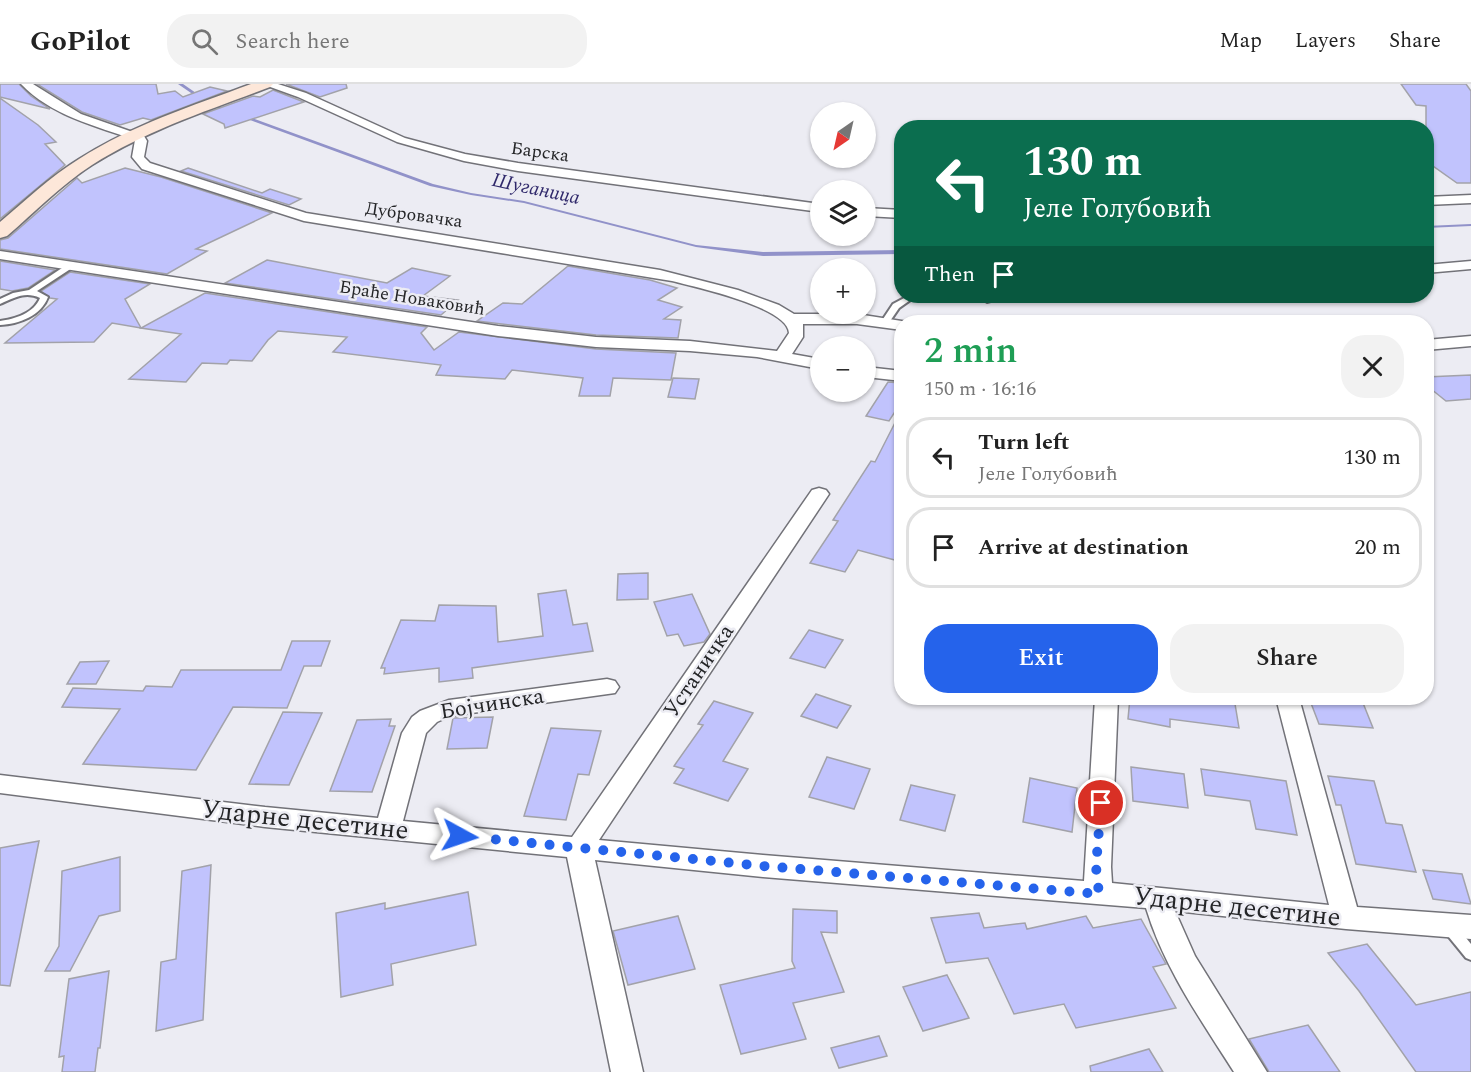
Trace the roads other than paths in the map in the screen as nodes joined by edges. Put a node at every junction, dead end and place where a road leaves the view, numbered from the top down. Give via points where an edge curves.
1 (26, 84) edge
2 (266, 84) edge
3 (134, 136) junction
4 (1471, 199) edge
5 (1434, 201) edge
6 (810, 207) edge
7 (876, 213) edge
8 (894, 214) edge
9 (0, 232) edge
10 (0, 255) edge
11 (1471, 265) edge
12 (70, 266) junction
13 (1434, 268) edge
14 (30, 292) junction
15 (0, 302) edge
16 (901, 303) edge
17 (791, 319) junction
18 (885, 322) junction
19 (0, 323) edge
20 (894, 324) edge
21 (1471, 341) edge
22 (1434, 344) edge
23 (781, 356) junction
24 (810, 362) edge
25 (876, 373) edge
26 (894, 375) edge
27 (819, 494) dead end
28 (607, 687) dead end
29 (1107, 705) edge
30 (1290, 705) edge
31 (0, 784) edge
32 (388, 829) junction
33 (579, 848) junction
34 (1099, 894) junction
35 (1156, 898) junction
36 (1346, 918) junction
37 (1460, 927) edge
38 (1471, 954) edge
39 (627, 1072) edge
40 (1251, 1072) edge

1 - 3 street via 70,114
2 - 3 main road
2 - 6 street, Барска via 302,95 401,140 464,157
3 - 9 main road via 76,169
3 - 17 street, Дубровачка via 141,140 138,157 146,166 284,212 683,278 773,308
4 - 5 street
7 - 8 street
10 - 12 street, Браће Новаковић
11 - 13 street
12 - 14 lane
12 - 23 street, Браће Новаковић via 498,331
14 - 15 lane
14 - 19 lane via 42,295 44,300 23,317
16 - 18 lane
17 - 18 street
17 - 23 street via 796,334
18 - 20 street
21 - 22 street
23 - 24 street, Браће Новаковић
25 - 26 street
27 - 33 street, Устаничка
28 - 32 street, Бојчинска via 432,713 414,733
29 - 34 street via 1096,867
30 - 36 street
31 - 32 street, Ударне десетине
32 - 33 street, Ударне десетине
33 - 34 street, Ударне десетине
33 - 39 street
34 - 35 street, Ударне десетине
35 - 36 street, Ударне десетине
35 - 40 street via 1178,952
36 - 37 street, Ударне десетине
37 - 38 lane

